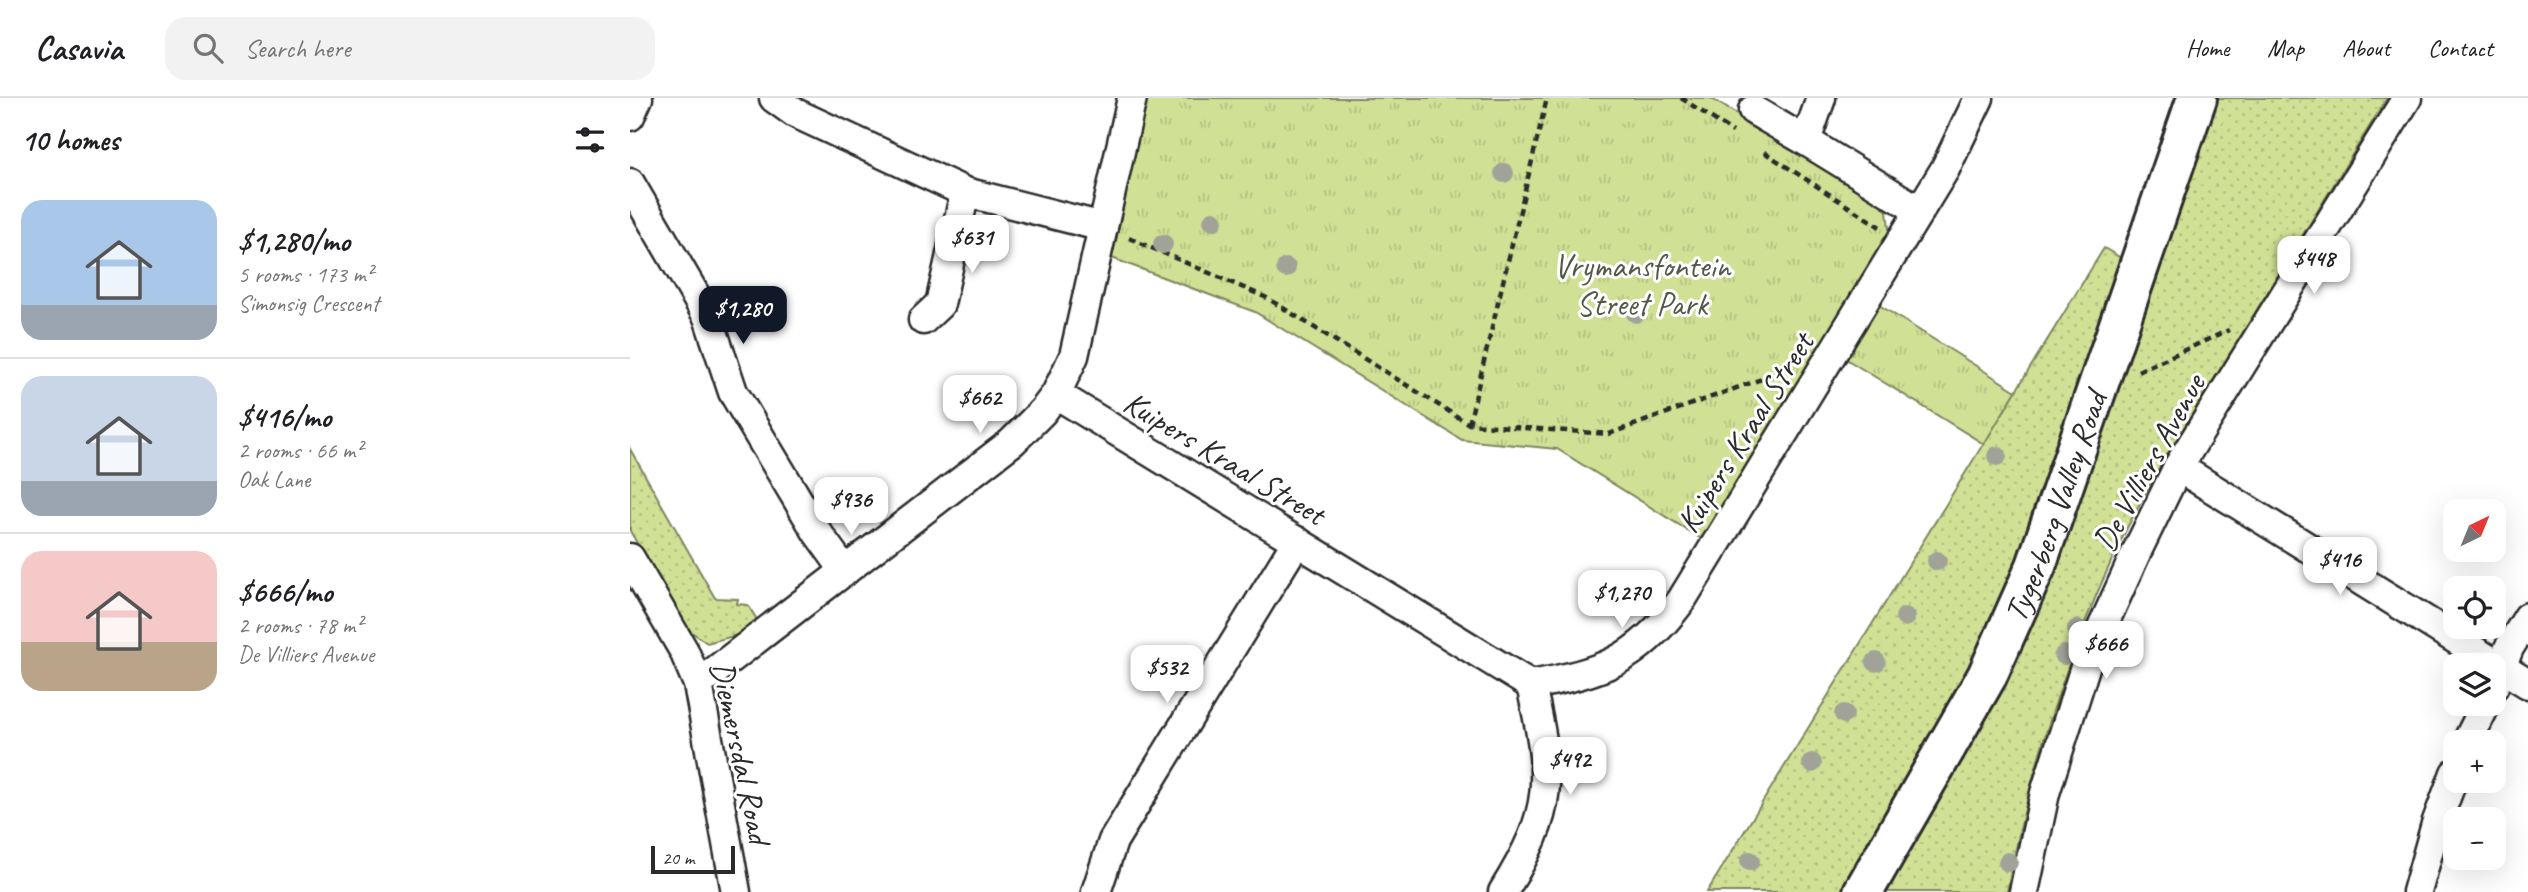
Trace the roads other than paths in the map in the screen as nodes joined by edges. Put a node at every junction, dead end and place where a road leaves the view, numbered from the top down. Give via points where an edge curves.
1 (638, 98) edge
2 (774, 98) edge
3 (1132, 98) edge
4 (1821, 98) edge
5 (1979, 98) edge
6 (2197, 98) edge
7 (2407, 98) edge
8 (1753, 110) dead end
9 (630, 116) edge
10 (1806, 141) junction
11 (630, 183) edge
12 (965, 192) junction
13 (1920, 211) junction
14 (1103, 227) junction
15 (923, 320) dead end
16 (1056, 394) junction
17 (2178, 467) junction
18 (1297, 541) junction
19 (630, 558) edge
20 (845, 571) junction
21 (2528, 617) edge
22 (2461, 653) edge
23 (2506, 660) edge
24 (2506, 679) edge
25 (698, 684) junction
26 (2528, 684) edge
27 (1531, 685) junction
28 (2448, 793) edge
29 (736, 892) edge
30 (1096, 892) edge
31 (1503, 892) edge
32 (1863, 892) edge
33 (2024, 892) edge
34 (2417, 892) edge

1 - 9 street
2 - 12 street via 796,113
3 - 14 street
4 - 10 street
5 - 13 street, Kuipers Kraal Street
6 - 32 main road, Tygerberg Valley Road via 2036,565 2011,625 1987,676
7 - 17 street, De Villiers Avenue
8 - 10 street
10 - 13 street
11 - 20 street via 708,317 733,392
12 - 14 street
12 - 15 street via 940,304
13 - 27 street, Kuipers Kraal Street via 1681,601 1658,631 1603,668
14 - 16 street via 1080,336
16 - 18 street, Kuipers Kraal Street
16 - 20 street via 1013,442
17 - 22 street
17 - 33 street, De Villiers Avenue via 2087,661 2045,793
18 - 27 street, Kuipers Kraal Street
18 - 30 street via 1113,841
19 - 25 street, Diemersdal Road
20 - 25 street
21 - 23 street
24 - 26 street
25 - 29 street, Diemersdal Road
27 - 31 street via 1547,787 1542,818 1528,852
28 - 34 street

